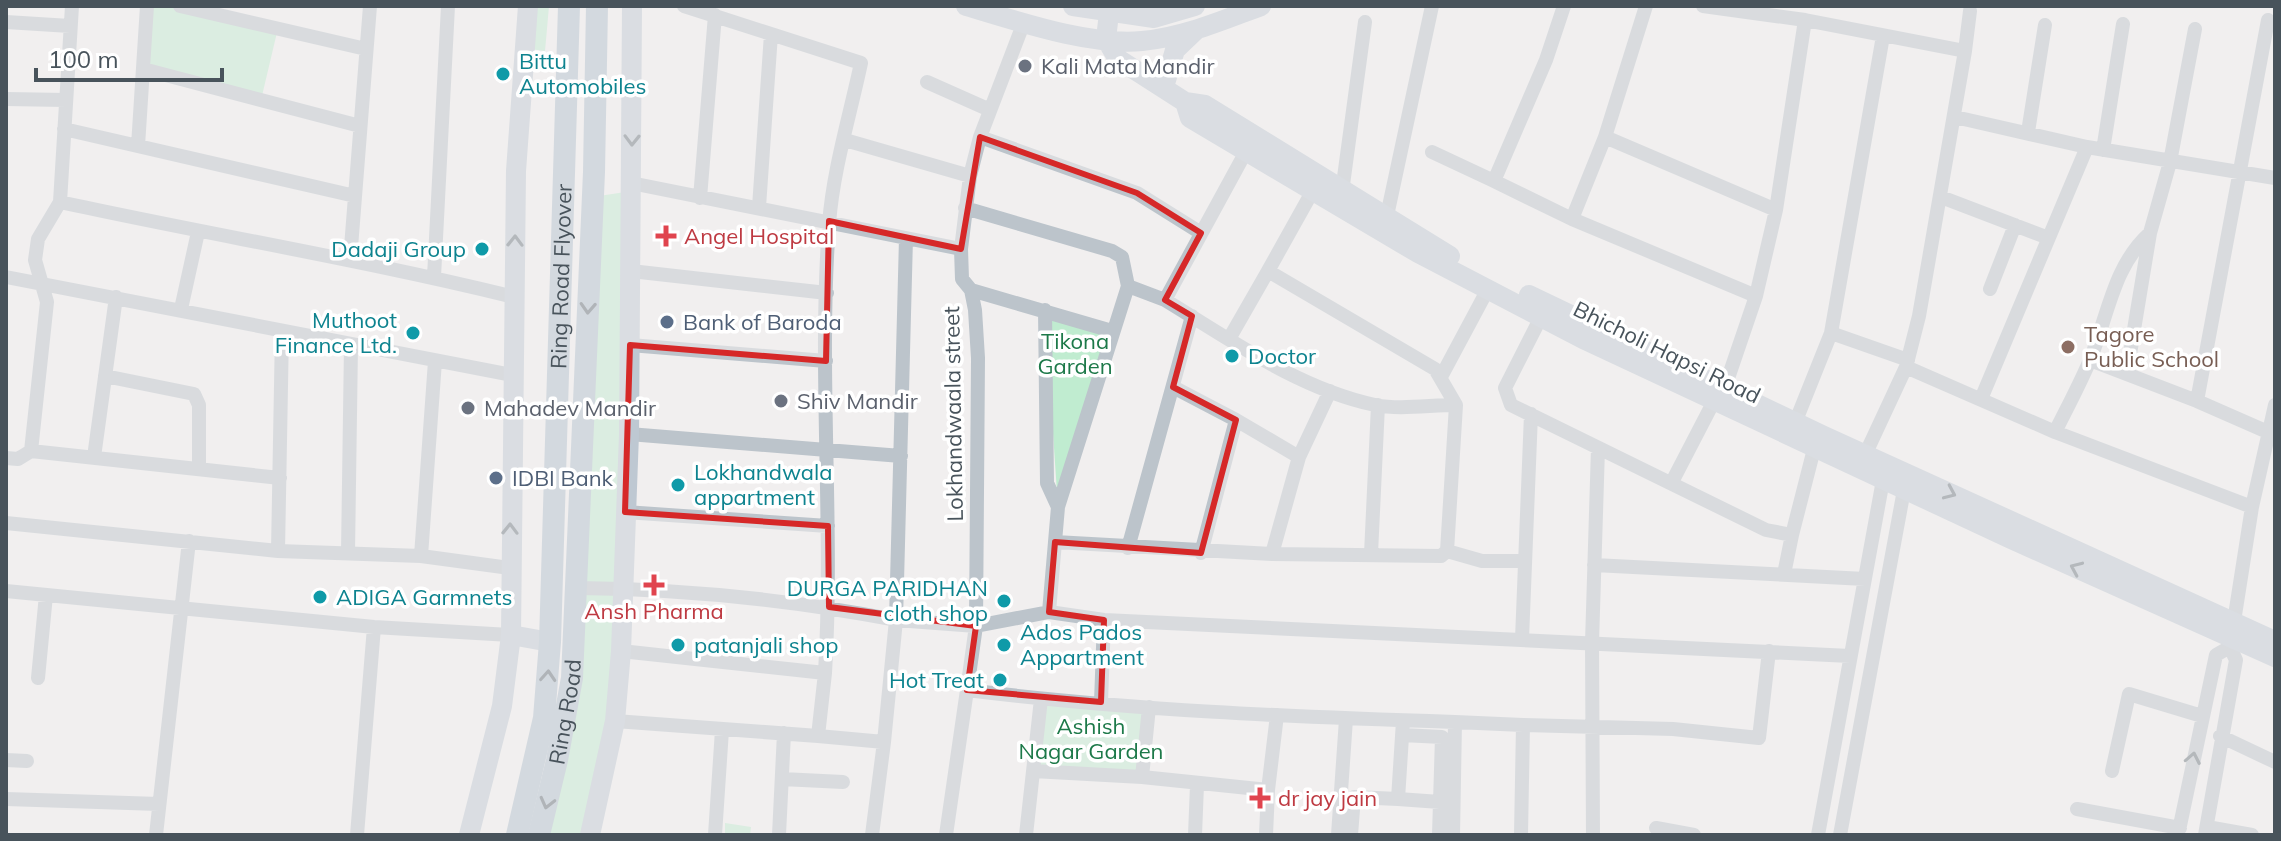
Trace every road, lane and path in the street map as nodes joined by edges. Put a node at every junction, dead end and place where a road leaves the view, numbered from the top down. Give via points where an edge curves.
1 (72, 6) edge
2 (147, 6) edge
3 (180, 6) edge
4 (370, 6) edge
5 (448, 6) edge
6 (528, 6) edge
7 (569, 6) edge
8 (597, 6) edge
9 (632, 6) edge
10 (684, 6) edge
11 (966, 6) edge
12 (1073, 6) edge
13 (1195, 6) edge
14 (1261, 6) edge
15 (1432, 6) edge
16 (1564, 6) edge
17 (1646, 6) edge
18 (1703, 6) edge
19 (1970, 11) dead end
20 (1155, 12) edge
21 (1109, 13) junction
22 (715, 15) junction
23 (1805, 20) junction
24 (2268, 20) dead end
25 (6, 22) edge
26 (1024, 22) junction
27 (1365, 22) dead end
28 (2123, 24) dead end
29 (2045, 25) dead end
30 (70, 26) junction
31 (2195, 29) dead end
32 (1196, 30) junction
33 (771, 34) junction
34 (1883, 36) junction
35 (1106, 39) junction
36 (366, 49) junction
37 (1965, 51) junction
38 (143, 69) junction
39 (927, 82) dead end
40 (1164, 87) junction
41 (6, 99) edge
42 (66, 100) junction
43 (990, 110) junction
44 (1955, 117) junction
45 (360, 126) junction
46 (64, 129) junction
47 (2028, 132) junction
48 (980, 137) junction
49 (1605, 137) junction
50 (845, 140) junction
51 (1250, 143) junction
52 (138, 146) junction
53 (2087, 147) junction
54 (2103, 150) junction
55 (1432, 152) dead end
56 (2170, 162) junction
57 (2240, 172) junction
58 (970, 176) junction
59 (2275, 178) edge
60 (1494, 181) junction
61 (631, 183) junction
62 (1316, 185) junction
63 (1342, 192) junction
64 (355, 196) junction
65 (1941, 197) junction
66 (700, 198) junction
67 (60, 202) junction
68 (759, 207) junction
69 (965, 208) junction
70 (1776, 210) junction
71 (1572, 219) junction
72 (829, 221) junction
73 (1385, 225) junction
74 (2015, 225) junction
75 (198, 232) junction
76 (1201, 233) junction
77 (2150, 233) junction
78 (2046, 237) junction
79 (906, 238) junction
80 (961, 249) junction
81 (350, 260) junction
82 (631, 271) junction
83 (1268, 271) junction
84 (6, 277) edge
85 (434, 277) junction
86 (41, 281) junction
87 (1128, 286) junction
88 (1488, 289) junction
89 (1990, 289) dead end
90 (971, 290) junction
91 (827, 293) junction
92 (1756, 296) junction
93 (116, 297) junction
94 (514, 297) junction
95 (1165, 300) junction
96 (181, 309) junction
97 (1045, 310) junction
98 (1192, 316) junction
99 (1541, 317) junction
100 (282, 331) junction
101 (1112, 331) junction
102 (1831, 333) junction
103 (1229, 339) junction
104 (351, 345) junction
105 (630, 345) junction
106 (2090, 360) junction
107 (435, 361) junction
108 (826, 361) junction
109 (1907, 363) junction
110 (2127, 372) junction
111 (512, 375) junction
112 (1442, 375) junction
113 (105, 376) junction
114 (1173, 387) junction
115 (1330, 391) junction
116 (1719, 396) junction
117 (1981, 399) junction
118 (2197, 401) junction
119 (1378, 405) junction
120 (1456, 405) junction
121 (2275, 405) edge
122 (1531, 414) junction
123 (1236, 420) junction
124 (1795, 423) junction
125 (2055, 432) junction
126 (2270, 433) junction
127 (629, 434) junction
128 (1598, 448) junction
129 (1814, 449) junction
130 (31, 451) junction
131 (828, 453) junction
132 (1865, 455) junction
133 (901, 456) junction
134 (94, 457) junction
135 (1299, 457) junction
136 (6, 458) edge
137 (199, 469) junction
138 (280, 478) junction
139 (1883, 480) junction
140 (1672, 482) junction
141 (1904, 490) junction
142 (1058, 507) junction
143 (2252, 507) junction
144 (625, 512) junction
145 (6, 523) edge
146 (828, 526) junction
147 (1792, 535) junction
148 (189, 541) junction
149 (1055, 542) junction
150 (1128, 548) junction
151 (278, 551) junction
152 (1447, 551) junction
153 (348, 553) junction
154 (1201, 553) junction
155 (1272, 554) junction
156 (1371, 554) junction
157 (421, 556) junction
158 (1525, 561) junction
159 (1594, 565) junction
160 (510, 568) junction
161 (1784, 574) junction
162 (1865, 579) junction
163 (578, 588) junction
164 (622, 588) junction
165 (6, 591) edge
166 (46, 595) junction
167 (182, 607) junction
168 (829, 607) junction
169 (1049, 612) junction
170 (896, 620) junction
171 (1104, 620) junction
172 (976, 626) junction
173 (374, 627) junction
174 (511, 635) junction
175 (2232, 635) junction
176 (1522, 639) junction
177 (2275, 641) edge
178 (550, 642) junction
179 (1592, 643) junction
180 (621, 651) junction
181 (1769, 651) junction
182 (1850, 656) junction
183 (2275, 657) edge
184 (825, 673) junction
185 (38, 678) dead end
186 (967, 690) junction
187 (1041, 699) junction
188 (1101, 702) junction
189 (1149, 707) junction
190 (1277, 715) junction
191 (2202, 716) junction
192 (1346, 719) junction
193 (615, 721) junction
194 (1455, 722) junction
195 (1523, 725) junction
196 (1592, 725) junction
197 (1402, 728) junction
198 (722, 730) junction
199 (784, 733) junction
200 (818, 736) junction
201 (2220, 736) junction
202 (884, 742) junction
203 (6, 760) edge
204 (27, 761) dead end
205 (2275, 762) edge
206 (1033, 771) junction
207 (2112, 771) dead end
208 (1142, 777) junction
209 (782, 779) junction
210 (843, 782) dead end
211 (1197, 785) junction
212 (1268, 790) junction
213 (6, 799) edge
214 (1398, 799) junction
215 (1440, 802) junction
216 (159, 804) junction
217 (2077, 809) dead end
218 (1656, 828) dead end
219 (2179, 831) edge
220 (2206, 831) edge
221 (156, 835) edge
222 (357, 835) edge
223 (469, 835) edge
224 (517, 835) edge
225 (539, 835) edge
226 (590, 835) edge
227 (715, 835) edge
228 (779, 835) edge
229 (872, 835) edge
230 (946, 835) edge
231 (1026, 835) edge
232 (1195, 835) edge
233 (1266, 835) edge
234 (1338, 835) edge
235 (1351, 835) edge
236 (1439, 835) edge
237 (1453, 835) edge
238 (1521, 835) edge
239 (1593, 835) edge
240 (1694, 835) edge
241 (1818, 835) edge
242 (1840, 835) edge
243 (2252, 835) edge

1 - 30 street
2 - 38 street
3 - 36 street
4 - 36 street
5 - 85 street
94 -> 6 street via 516,171
7 - 178 main road, Ring Road Flyover
8 -> 163 main road, Ring Road Flyover
9 -> 61 street
10 - 22 street
11 - 26 street
12 - 21 street
13 - 20 street
14 - 32 street
15 - 73 street
16 - 60 street
17 - 49 street
18 - 23 street
19 - 37 street
20 - 21 street
21 - 35 street
22 - 33 street
22 - 66 street
23 - 34 street
23 - 70 street
24 - 57 street
25 - 30 street
26 - 35 street
26 - 43 street, Lokhandwaala street
27 - 63 street
28 - 54 street
29 - 47 street
30 - 42 street
31 - 56 street
32 - 35 street via 1142,41
32 - 40 street via 1175,50
33 - 50 street via 861,63
33 - 68 street
34 - 37 street
34 - 102 street
35 - 40 street via 1118,59
36 - 45 street
37 - 44 street
38 - 45 street
38 - 52 street
39 - 43 street
40 - 51 street via 1185,102 1205,105
41 - 42 street
42 - 46 street
43 - 48 street, Lokhandwaala street
44 - 47 street
44 - 65 street
45 - 64 street
46 - 52 street
46 - 67 street
47 - 53 street
48 - 58 street, Lokhandwaala street
48 - 76 street via 1137,193
49 - 70 street
49 - 71 street
50 - 58 street
50 - 72 street
51 - 62 street
51 - 76 street
52 - 64 street
53 - 54 street
53 - 78 street
54 - 56 street
55 - 60 street
56 - 57 street
56 - 77 street
57 - 59 street
57 - 118 street
58 - 69 street, Lokhandwaala street
60 - 71 street
61 - 66 street
61 - 82 street
62 - 63 street
62 - 73 street, Bhicholi Hapsi Road
62 - 83 street
63 - 73 street
64 - 81 street
65 - 74 street
65 - 109 street
66 - 68 street
67 - 75 street
67 - 86 street via 38,239 35,260
68 - 72 street
69 - 80 street, Lokhandwaala street
69 - 87 street via 1112,251 1122,257
70 - 92 street
71 - 92 street
72 - 79 street
72 - 91 street
73 - 88 street, Bhicholi Hapsi Road
73 - 116 street
74 - 78 street
74 - 89 street
75 - 81 street
75 - 96 street
76 - 95 street
77 - 106 street via 2122,267
77 - 110 street
78 - 117 street
79 - 80 street
79 - 133 street
80 - 90 street, Lokhandwaala street via 962,279
81 - 85 street
82 - 91 street
82 - 105 street
83 - 103 street
83 - 112 street
84 - 86 street
85 - 94 street
86 - 93 street
86 - 130 street via 47,302
87 - 95 street
87 - 101 street
88 - 99 street, Bhicholi Hapsi Road
88 - 112 street
90 - 97 street
90 - 172 street, Lokhandwaala street via 978,358
91 - 108 street
92 - 116 street
93 - 96 street
93 - 113 street
94 - 111 street
95 - 98 street
96 - 100 street
97 - 101 street
97 - 142 street via 1047,483
98 - 103 street
98 - 114 street
99 - 116 street, Bhicholi Hapsi Road
99 - 122 street via 1505,388 1511,405
100 - 104 street
100 - 138 street
101 - 142 street
102 - 109 street
102 - 124 street
103 - 115 street
104 - 107 street
104 - 153 street
105 - 108 street
105 - 127 street
106 - 110 street
106 - 125 street
107 - 111 street
107 - 157 street
108 - 131 street
109 - 117 street
109 - 132 street
110 - 118 street
160 -> 111 street
112 - 120 street
113 - 134 street
113 - 137 street via 194,394 199,405
114 - 123 street
114 - 150 street
115 - 119 street
115 - 135 street
116 - 124 street
116 - 129 street, Bhicholi Hapsi Road
116 - 140 street
117 - 125 street
118 - 126 street
119 - 120 street
119 - 156 street
120 - 152 street
121 - 126 street
122 - 128 street
122 - 158 street
123 - 135 street
123 - 154 street
124 - 132 street
125 - 143 street
126 - 143 street
127 - 131 street
127 - 144 street
128 - 140 street
128 - 159 street
129 - 139 street, Bhicholi Hapsi Road
129 - 147 street
130 - 134 street
130 - 136 street via 18,459
131 - 133 street
131 - 146 street
132 -> 175 street
133 - 170 street
134 - 137 street
135 - 155 street
137 - 138 street
138 - 151 street
139 - 141 street, Bhicholi Hapsi Road
139 - 162 street
140 - 147 street via 1766,530
175 -> 141 street, Bhicholi Hapsi Road
141 - 242 street
142 - 149 street
143 - 175 street
144 - 146 street
144 - 164 street
145 - 148 street
146 - 168 street
147 - 161 street
148 - 151 street
148 - 167 street
149 - 150 street
149 - 169 street
150 - 154 street
151 - 153 street
152 - 156 street via 1441,556
152 - 158 street via 1482,561
153 - 157 street
154 - 155 street
155 - 156 street
157 - 160 street
158 - 176 street
159 - 161 street
159 - 179 street
160 - 174 street
161 - 162 street
162 - 182 street
163 - 164 street
163 -> 225 main road, Ring Road via 570,696
164 - 168 street
164 - 180 street
165 - 166 street
166 - 167 street
166 - 185 street
167 - 173 street
167 - 216 street
168 - 170 street
168 - 184 street
169 - 171 street
169 - 172 street
170 - 172 street
170 - 202 street
171 - 176 street
171 - 188 street
172 - 186 street, Lokhandwaala street
173 - 174 street
173 - 222 street
174 - 178 street
174 - 223 street via 502,706
175 - 177 street
175 - 183 street, Bhicholi Hapsi Road
175 - 191 street via 2216,655
175 - 201 street via 2236,660
176 - 179 street
224 -> 178 main road, Ring Road via 544,718
179 - 181 street
179 - 196 street
180 - 184 street
180 - 193 street
181 - 182 street
181 - 196 street via 1759,738
182 - 241 street
184 - 200 street
186 - 187 street
186 - 230 street, Lokhandwaala street
187 - 188 street
187 - 206 street
188 - 189 street
189 - 190 street
189 - 208 street
190 - 192 street
190 - 212 street
191 - 207 street via 2129,694
219 -> 191 street
192 - 197 street
192 - 234 street
193 - 198 street
193 - 226 street
194 - 195 street
194 - 197 street
194 - 237 street
195 - 196 street
195 - 238 street
196 - 239 street
197 - 214 street
197 - 215 street via 1442,737
198 - 199 street
198 - 227 street
199 - 200 street
199 - 209 street
200 - 202 street
201 - 205 street
201 - 220 street
202 - 229 street
203 - 204 street
206 - 208 street
206 - 231 street
208 - 211 street
209 - 210 street
209 - 228 street
211 - 212 street
211 - 232 street
212 - 233 street
213 - 216 street
214 - 215 street
214 - 235 street via 1354,797
215 - 236 street
216 - 221 street
217 - 219 street
218 - 240 street
220 - 243 street

